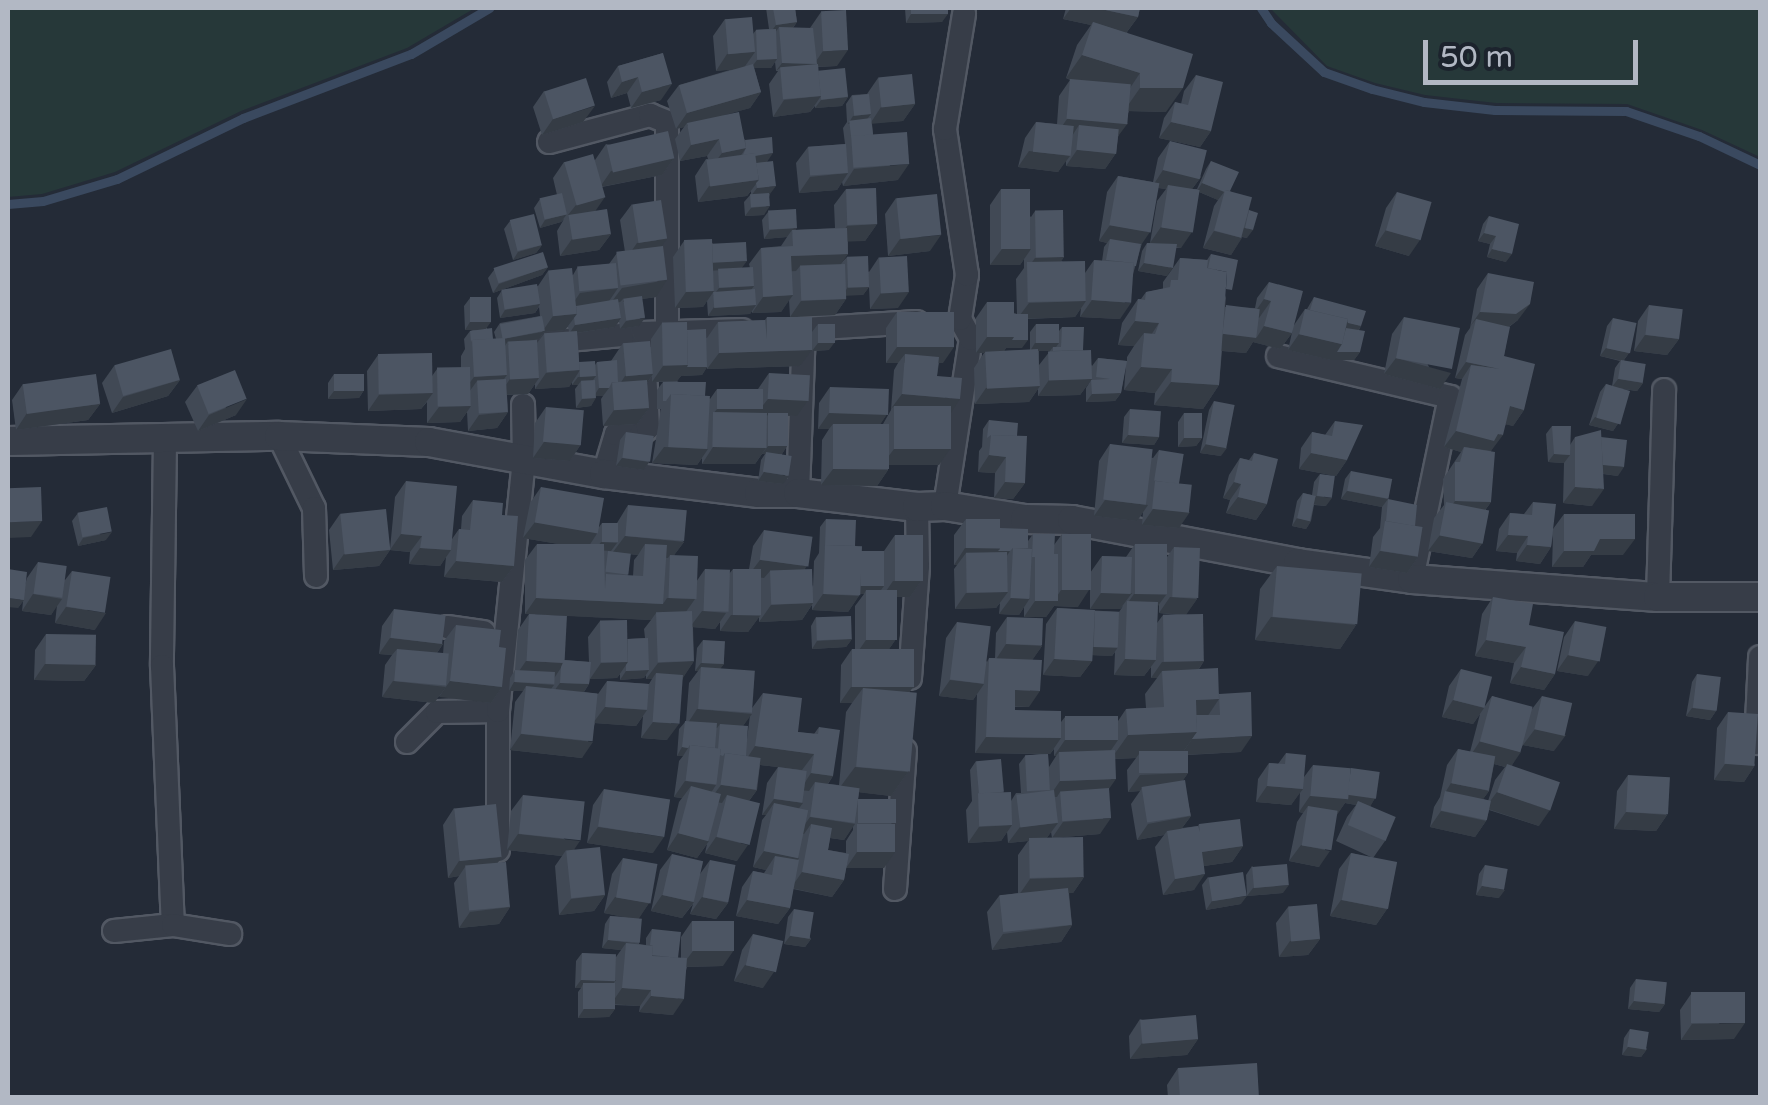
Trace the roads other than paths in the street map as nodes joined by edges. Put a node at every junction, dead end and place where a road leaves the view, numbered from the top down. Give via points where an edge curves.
1 (964, 14) dead end
2 (549, 142) dead end
3 (960, 319) junction
4 (785, 329) junction
5 (668, 331) junction
6 (644, 333) junction
7 (514, 345) edge
8 (1278, 356) dead end
9 (1664, 390) dead end
10 (524, 405) dead end
11 (279, 436) junction
12 (166, 440) junction
13 (8, 441) edge
14 (524, 460) junction
15 (604, 474) junction
16 (798, 493) junction
17 (916, 506) junction
18 (945, 506) junction
19 (316, 576) dead end
20 (1412, 578) junction
21 (1658, 597) junction
22 (1760, 597) edge
23 (447, 626) edge
24 (507, 635) junction
25 (1760, 657) edge
26 (498, 711) junction
27 (407, 742) dead end
28 (1755, 758) edge
29 (498, 879) edge
30 (895, 889) dead end
31 (173, 925) junction
32 (114, 931) dead end
33 (230, 934) dead end

1 - 3 street via 945,129 967,276
2 - 5 street via 650,115 666,122
3 - 4 street
3 - 18 street via 970,346
4 - 5 street
4 - 16 street
5 - 6 street
6 - 7 street
6 - 15 street via 648,428 613,436
8 - 20 street via 1449,396
9 - 21 street
10 - 14 street
11 - 12 street
11 - 14 street via 429,442
11 - 19 street via 314,508
12 - 13 street
12 - 31 street via 162,666
14 - 15 street
14 - 24 street
15 - 16 street
16 - 17 street
17 - 18 street
17 - 30 street via 918,566
18 - 20 street via 1025,520 1072,520
20 - 21 street
21 - 22 street
23 - 24 street
24 - 26 street
25 - 28 street
26 - 27 street via 437,712
26 - 29 street
31 - 32 street
31 - 33 street

